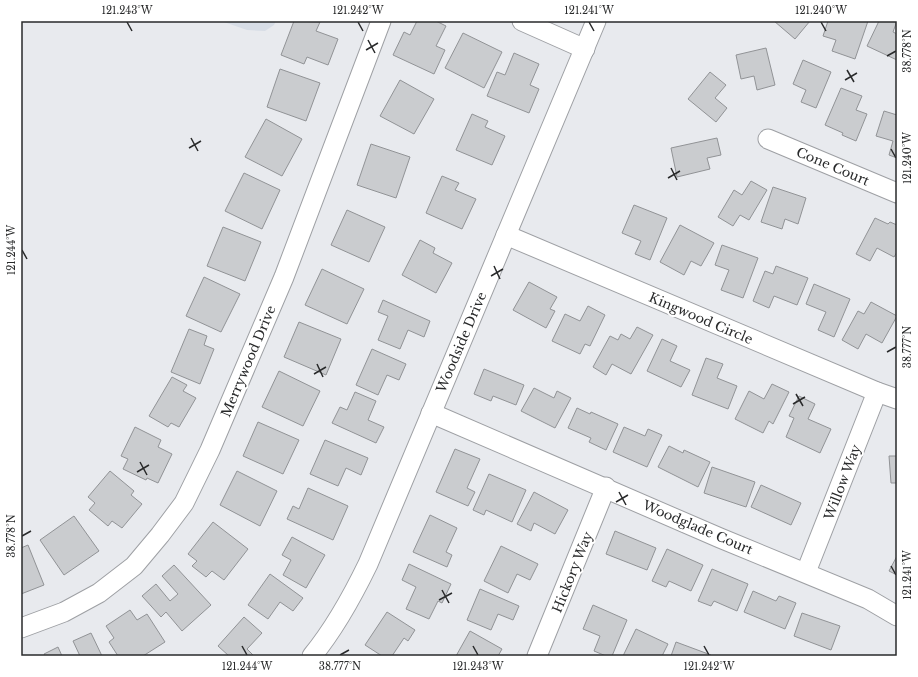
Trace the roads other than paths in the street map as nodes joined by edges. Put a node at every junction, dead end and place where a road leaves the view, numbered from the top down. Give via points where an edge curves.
1 (381, 21) edge
2 (522, 21) edge
3 (596, 21) edge
4 (585, 49) junction
5 (768, 139) dead end
6 (897, 193) edge
7 (506, 235) junction
8 (877, 392) junction
9 (897, 399) edge
10 (431, 413) junction
11 (606, 488) junction
12 (806, 572) junction
13 (897, 616) edge
14 (21, 628) edge
15 (312, 656) edge
16 (537, 656) edge

1 - 14 street, Merrywood Drive via 284,277 210,450 184,503 134,566 99,593 64,612
2 - 4 street
3 - 4 street, Woodside Drive
4 - 7 street, Woodside Drive
5 - 6 street, Cone Court
7 - 8 street, Kingwood Circle
7 - 10 street, Woodside Drive
8 - 9 street, Kingwood Circle
8 - 12 street, Willow Way
10 - 11 street, Woodglade Court
10 - 15 street, Woodside Drive via 368,564 348,604
11 - 12 street, Woodglade Court
11 - 16 street, Hickory Way
12 - 13 street, Woodglade Court via 868,599

